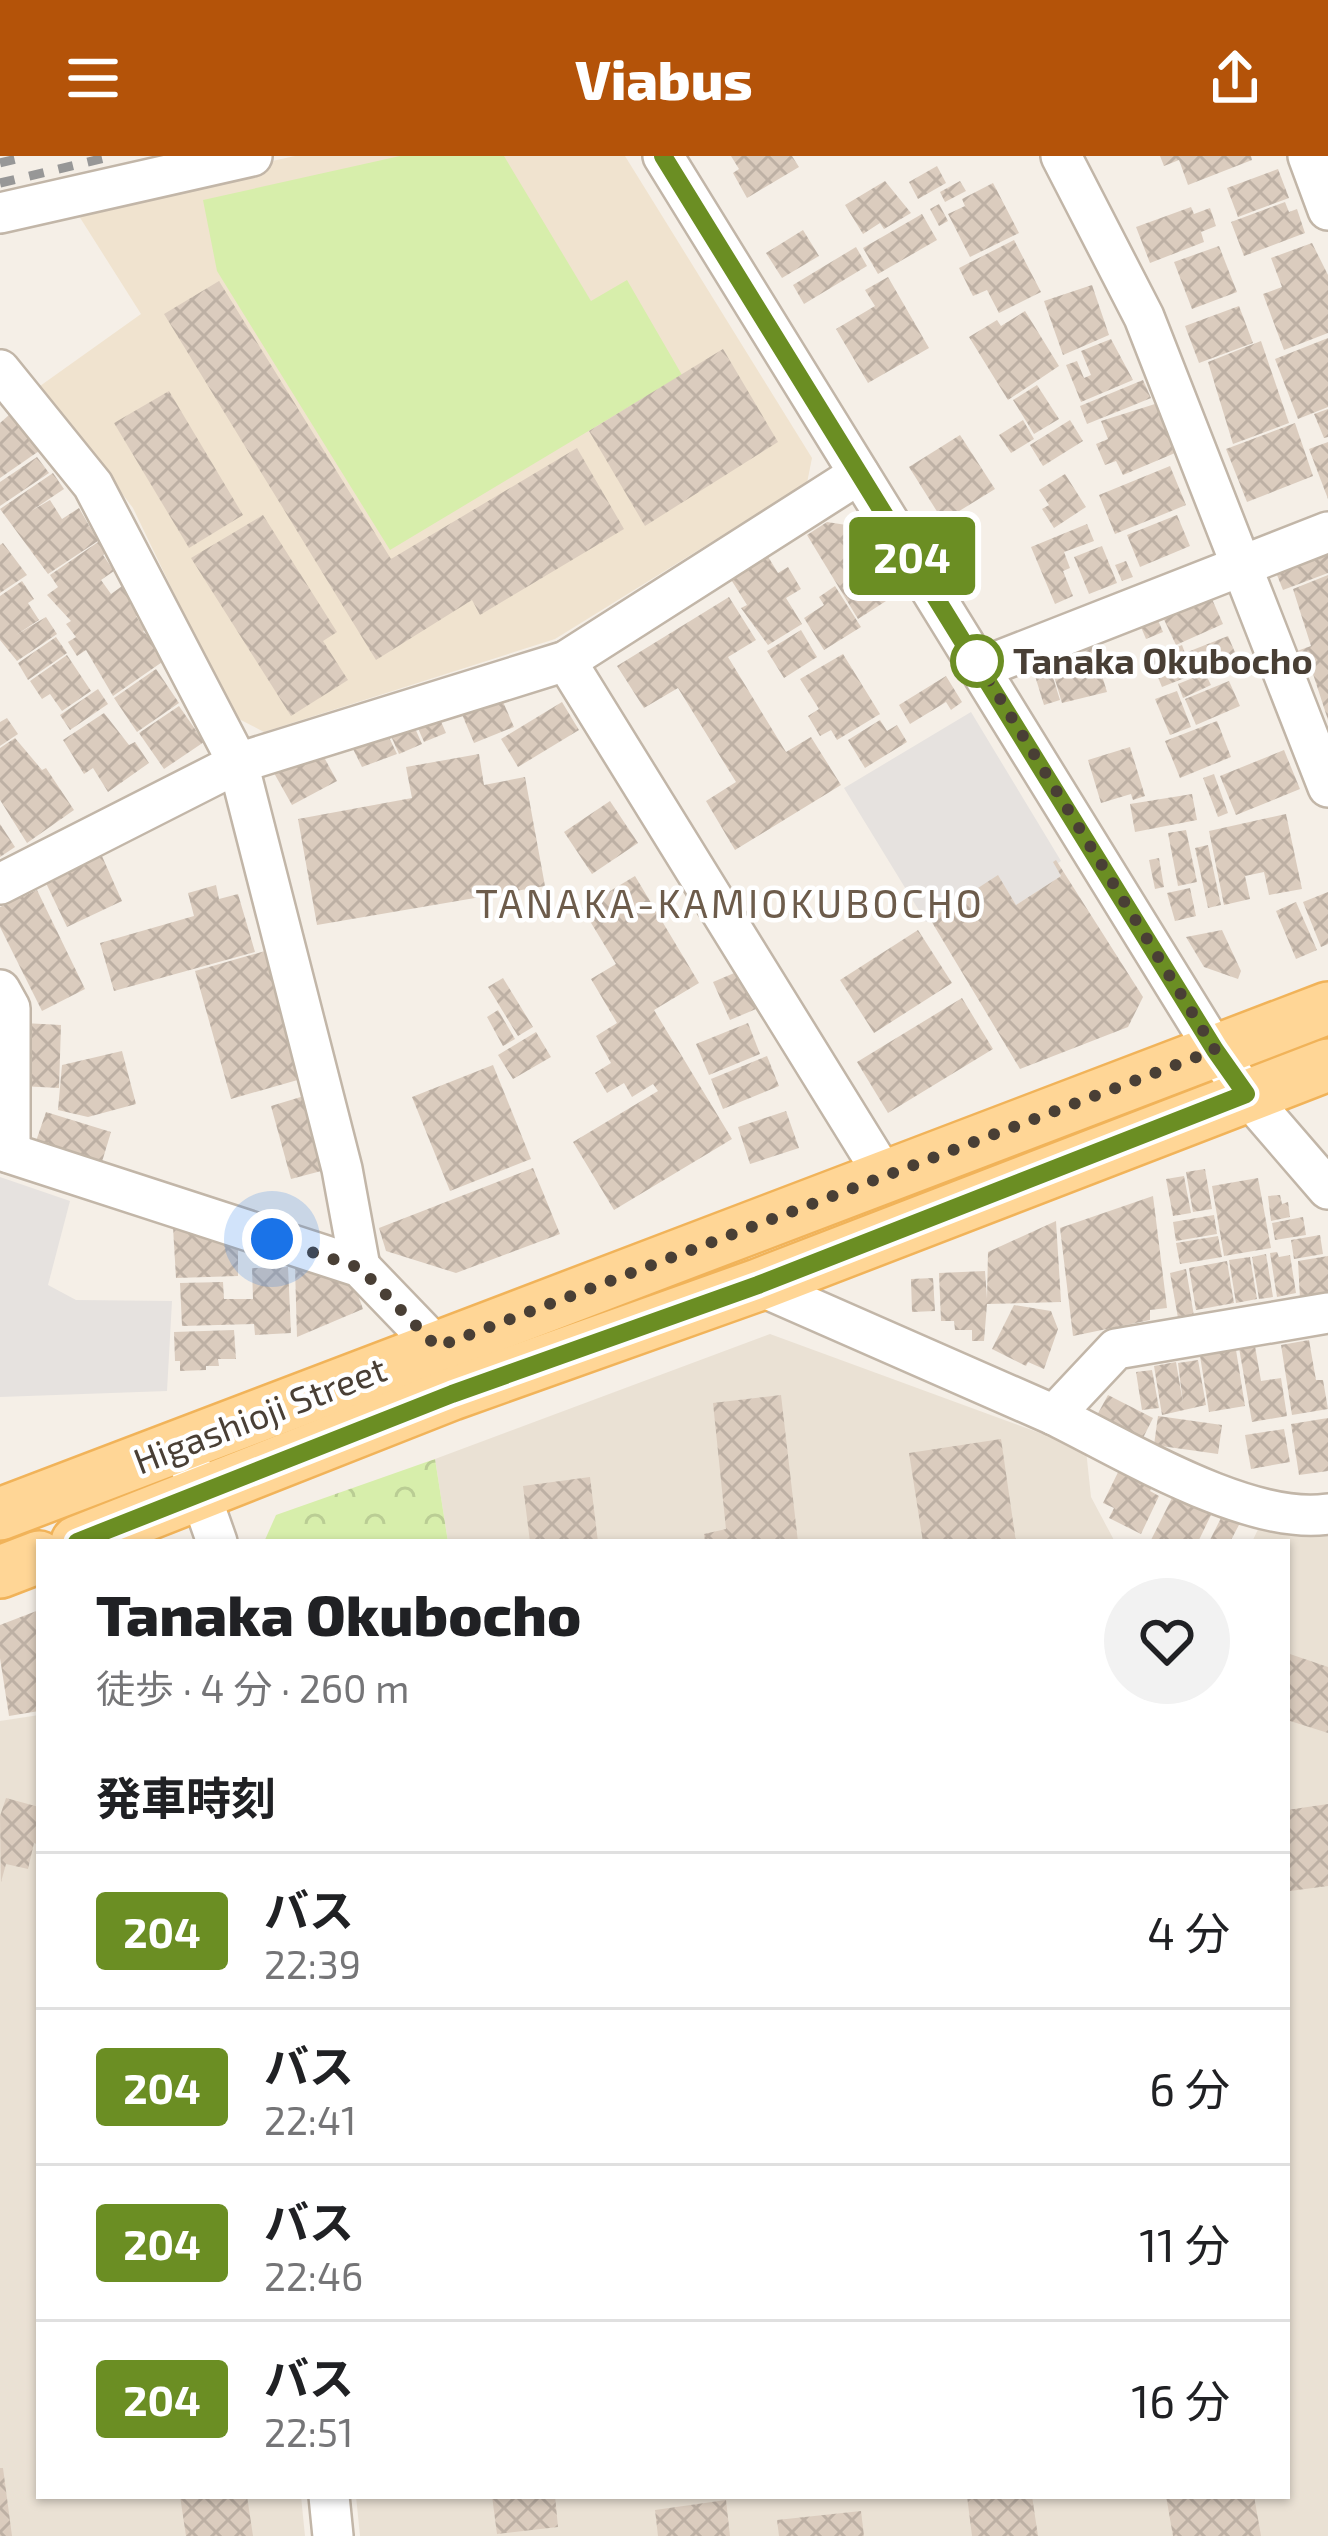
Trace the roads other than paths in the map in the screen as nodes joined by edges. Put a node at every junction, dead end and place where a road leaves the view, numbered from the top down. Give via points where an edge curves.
1 (252, 156) edge
2 (663, 156) edge
3 (1061, 156) edge
4 (1308, 156) edge
5 (1328, 210) edge
6 (0, 213) edge
7 (0, 370) edge
8 (859, 474) junction
9 (1328, 532) edge
10 (1240, 566) junction
11 (566, 661) junction
12 (981, 668) junction
13 (238, 763) junction
14 (1328, 787) edge
15 (0, 884) edge
16 (0, 990) edge
17 (1328, 1008) edge
18 (1215, 1050) junction
19 (1328, 1065) edge
20 (1246, 1094) junction
21 (5, 1152) edge
22 (884, 1175) junction
23 (1328, 1189) edge
24 (360, 1268) junction
25 (758, 1285) junction
26 (1328, 1313) edge
27 (444, 1370) junction
28 (1054, 1414) junction
29 (182, 1445) junction
30 (201, 1493) junction
31 (0, 1514) edge
32 (1328, 1514) edge
33 (85, 1539) edge
34 (216, 1539) edge
35 (36, 1558) edge
36 (0, 1572) edge
37 (329, 2499) edge
38 (333, 2536) edge

1 - 6 street
2 - 8 street
3 - 10 street via 1144,317
4 - 5 street
7 - 13 street via 93,485
8 - 11 street
8 - 12 street
9 - 10 street
10 - 12 street
10 - 14 street
11 - 13 street
11 - 22 street
12 - 18 street
13 - 15 street
13 - 24 street
16 - 21 street via 10,1008
17 - 18 main road, Higashioji Street
18 - 20 street
18 - 22 main road, Higashioji Street
19 - 20 main road, Higashioji Street
20 - 23 street
20 - 25 main road, Higashioji Street
21 - 24 street
22 - 27 main road, Higashioji Street
24 - 27 street
25 - 27 main road, Higashioji Street
25 - 28 street
26 - 28 street via 1116,1348
27 - 29 main road, Higashioji Street
27 - 30 main road, Higashioji Street
28 - 32 street via 1210,1492 1304,1518
29 - 30 street
29 - 31 main road, Higashioji Street
30 - 33 main road, Higashioji Street
30 - 34 street
35 - 36 main road
37 - 38 street

